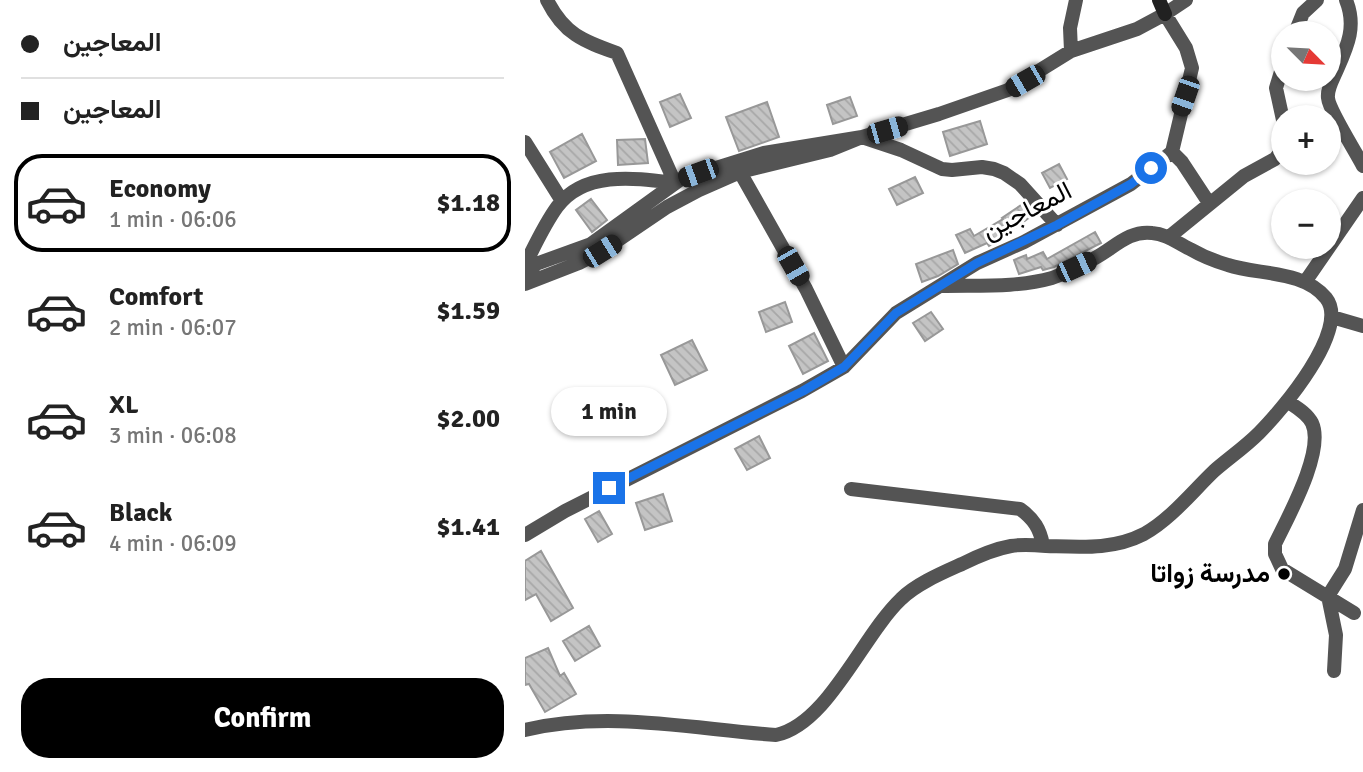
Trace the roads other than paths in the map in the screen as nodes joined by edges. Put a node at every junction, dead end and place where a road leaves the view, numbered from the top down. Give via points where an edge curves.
1 (548, 0) edge
2 (1076, 0) edge
3 (1159, 0) edge
4 (1185, 0) edge
5 (1317, 0) edge
6 (1346, 0) edge
7 (1165, 14) junction
8 (1300, 21) edge
9 (1072, 51) junction
10 (862, 137) junction
11 (525, 142) edge
12 (1172, 152) junction
13 (1271, 161) edge
14 (1363, 166) edge
15 (737, 167) junction
16 (675, 183) junction
17 (1363, 198) edge
18 (562, 201) junction
19 (1209, 203) junction
20 (1057, 225) junction
21 (1169, 237) junction
22 (525, 265) edge
23 (525, 276) edge
24 (1305, 282) junction
25 (525, 284) edge
26 (941, 286) junction
27 (1332, 317) junction
28 (1363, 326) edge
29 (844, 367) junction
30 (1287, 401) junction
31 (851, 489) dead end
32 (1363, 510) edge
33 (525, 535) edge
34 (1043, 545) junction
35 (1328, 596) junction
36 (1354, 613) dead end
37 (1334, 671) dead end
38 (525, 730) edge

1 - 16 street via 568,30 617,53
2 - 9 street via 1070,28
3 - 7 street
4 - 7 street
5 - 8 street
6 - 14 street via 1351,35 1328,100
7 - 9 street via 1137,29
7 - 12 street via 1186,48 1192,68
9 - 10 street via 1008,90
10 - 15 street via 831,150
10 - 20 street via 942,169 982,167 1004,173
11 - 18 street
12 - 19 street
12 - 20 street, المعاجين via 1131,184
13 - 19 street
15 - 16 street
15 - 25 street via 667,206 602,251
15 - 29 street
16 - 18 street via 605,180 582,186
16 - 23 street via 591,244 536,264
17 - 24 street
18 - 22 street
19 - 21 street
20 - 26 street, المعاجين via 977,263
21 - 24 street via 1209,259
21 - 26 street via 1134,234 1096,258 1029,284
24 - 27 street via 1327,299
26 - 29 street, المعاجين via 896,313
27 - 28 street
27 - 30 street via 1312,366
29 - 33 street, المعاجين
30 - 34 street via 1258,434 1146,533 1121,544 1090,548
30 - 35 street via 1311,421 1314,447 1275,554 1282,569
31 - 34 street via 1020,509 1037,526
32 - 35 street via 1345,569
34 - 38 street via 989,551 902,597 822,705 789,732 776,735 584,720
35 - 36 street
35 - 37 street via 1336,635

